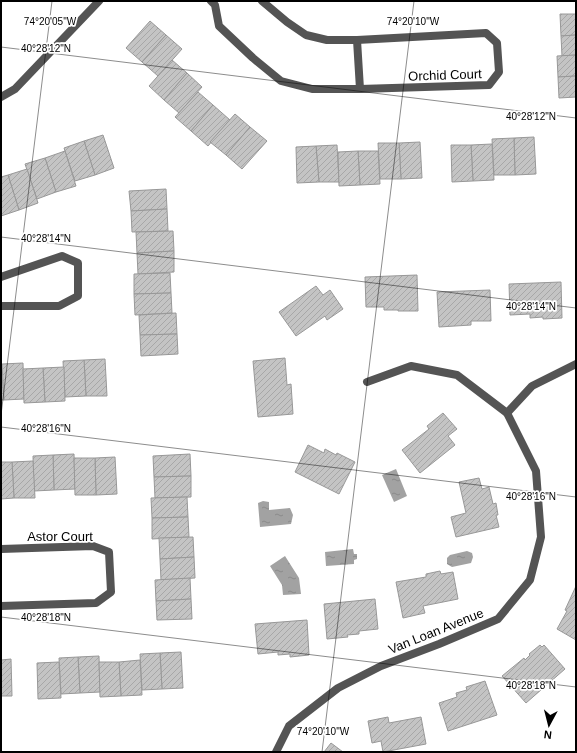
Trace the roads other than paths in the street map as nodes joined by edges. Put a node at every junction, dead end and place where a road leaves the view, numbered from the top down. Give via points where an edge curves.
1 (99, 1) edge
2 (262, 1) edge
3 (215, 2) edge
4 (357, 40) junction
5 (360, 89) junction
6 (1, 98) edge
7 (1, 277) edge
8 (1, 306) edge
9 (576, 364) edge
10 (367, 382) dead end
11 (507, 413) junction
12 (1, 549) edge
13 (1, 606) edge
14 (276, 752) edge

1 - 6 street via 14,90
2 - 4 street, Orchid Court via 306,35 327,40
3 - 5 street, Orchid Court via 218,26 281,81 312,89
4 - 5 street
4 - 5 street, Orchid Court via 486,33 498,42 499,72 489,85
7 - 8 street via 62,256 78,263 78,296 59,306
9 - 11 street via 532,386
10 - 11 street, Van Loan Avenue via 411,366 457,375
11 - 14 street, Van Loan Avenue via 536,471 541,537 530,580 498,619 381,666 338,688 288,726
12 - 13 street, Astor Court via 92,546 109,552 111,592 96,603

